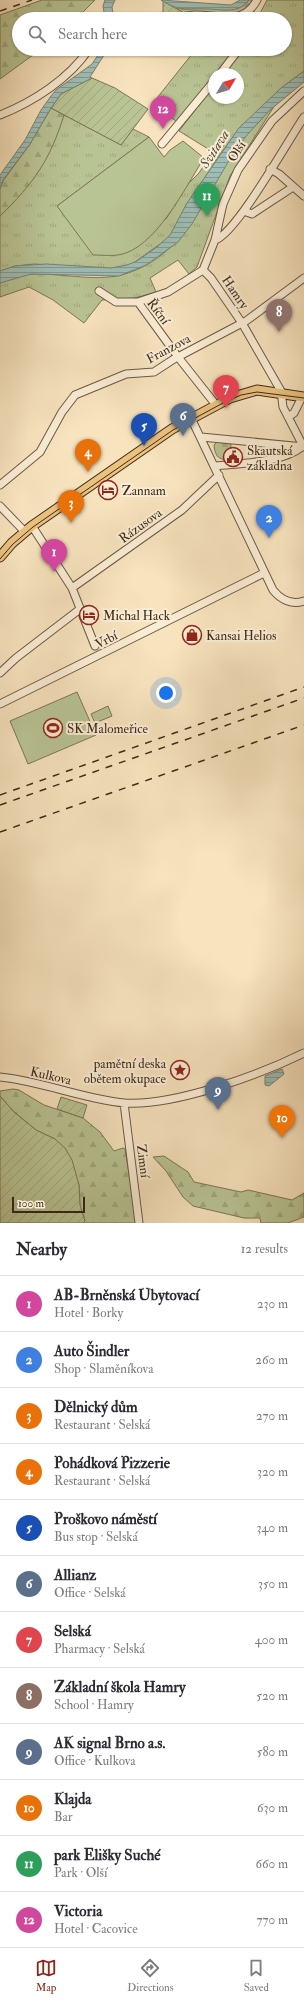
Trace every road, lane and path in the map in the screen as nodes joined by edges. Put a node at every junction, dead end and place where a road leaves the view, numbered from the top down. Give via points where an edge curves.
1 (258, 0) edge
2 (250, 12) edge
3 (84, 56) edge
4 (234, 56) edge
5 (225, 68) edge
6 (208, 88) edge
7 (304, 91) edge
8 (0, 115) edge
9 (304, 117) edge
10 (162, 144) dead end
11 (270, 169) junction
12 (293, 187) junction
13 (304, 196) edge
14 (244, 211) junction
15 (215, 240) junction
16 (203, 270) junction
17 (304, 278) edge
18 (99, 291) dead end
19 (138, 302) junction
20 (242, 323) junction
21 (178, 357) junction
22 (282, 393) junction
23 (303, 397) edge
24 (216, 405) junction
25 (288, 417) junction
26 (190, 418) junction
27 (201, 437) junction
28 (304, 447) edge
29 (215, 466) junction
30 (219, 476) junction
31 (0, 485) edge
32 (0, 506) edge
33 (26, 528) junction
34 (0, 557) edge
35 (264, 573) junction
36 (72, 588) junction
37 (304, 601) edge
38 (80, 608) junction
39 (95, 646) dead end
40 (0, 673) edge
41 (0, 704) edge
42 (304, 1053) edge
43 (0, 1077) edge
44 (124, 1102) junction
45 (139, 1223) edge

1 - 2 street
3 - 8 street via 76,66 32,100
4 - 5 street
6 - 10 street
7 - 15 street, Olší via 272,121 238,170 223,204
9 - 11 street, Olší
11 - 12 street
11 - 14 street, Olší
12 - 13 street
12 - 14 street via 252,214
14 - 15 street, Olší via 224,235
15 - 16 street, Olší
16 - 19 street via 168,292
16 - 20 street, Hamry
17 - 20 street, Franzova
18 - 19 street, Říční via 116,302
19 - 21 street, Říční
20 - 21 street, Franzova
20 - 22 street, Hamry
21 - 24 street, Říční
21 - 31 street, Franzova via 154,372 126,374 76,395 62,412 40,452
22 - 23 main road
22 - 24 main road via 268,390 249,391
22 - 25 street, Hamry via 283,407
23 - 25 street via 294,413
24 - 26 main road
25 - 28 street, Hamry
26 - 27 street
26 - 33 main road
27 - 28 street
27 - 29 street
28 - 29 street via 295,453
29 - 30 street
30 - 35 street
30 - 36 street, Rázusova via 182,510
32 - 33 street
33 - 34 main road
33 - 36 street
35 - 37 street via 273,590 281,598 294,602
35 - 41 street, Vrbí
36 - 38 street
38 - 39 street
38 - 40 street
42 - 44 street, Kulkova via 273,1067 193,1094 155,1102
43 - 44 street, Kulkova
44 - 45 street, Zimní

